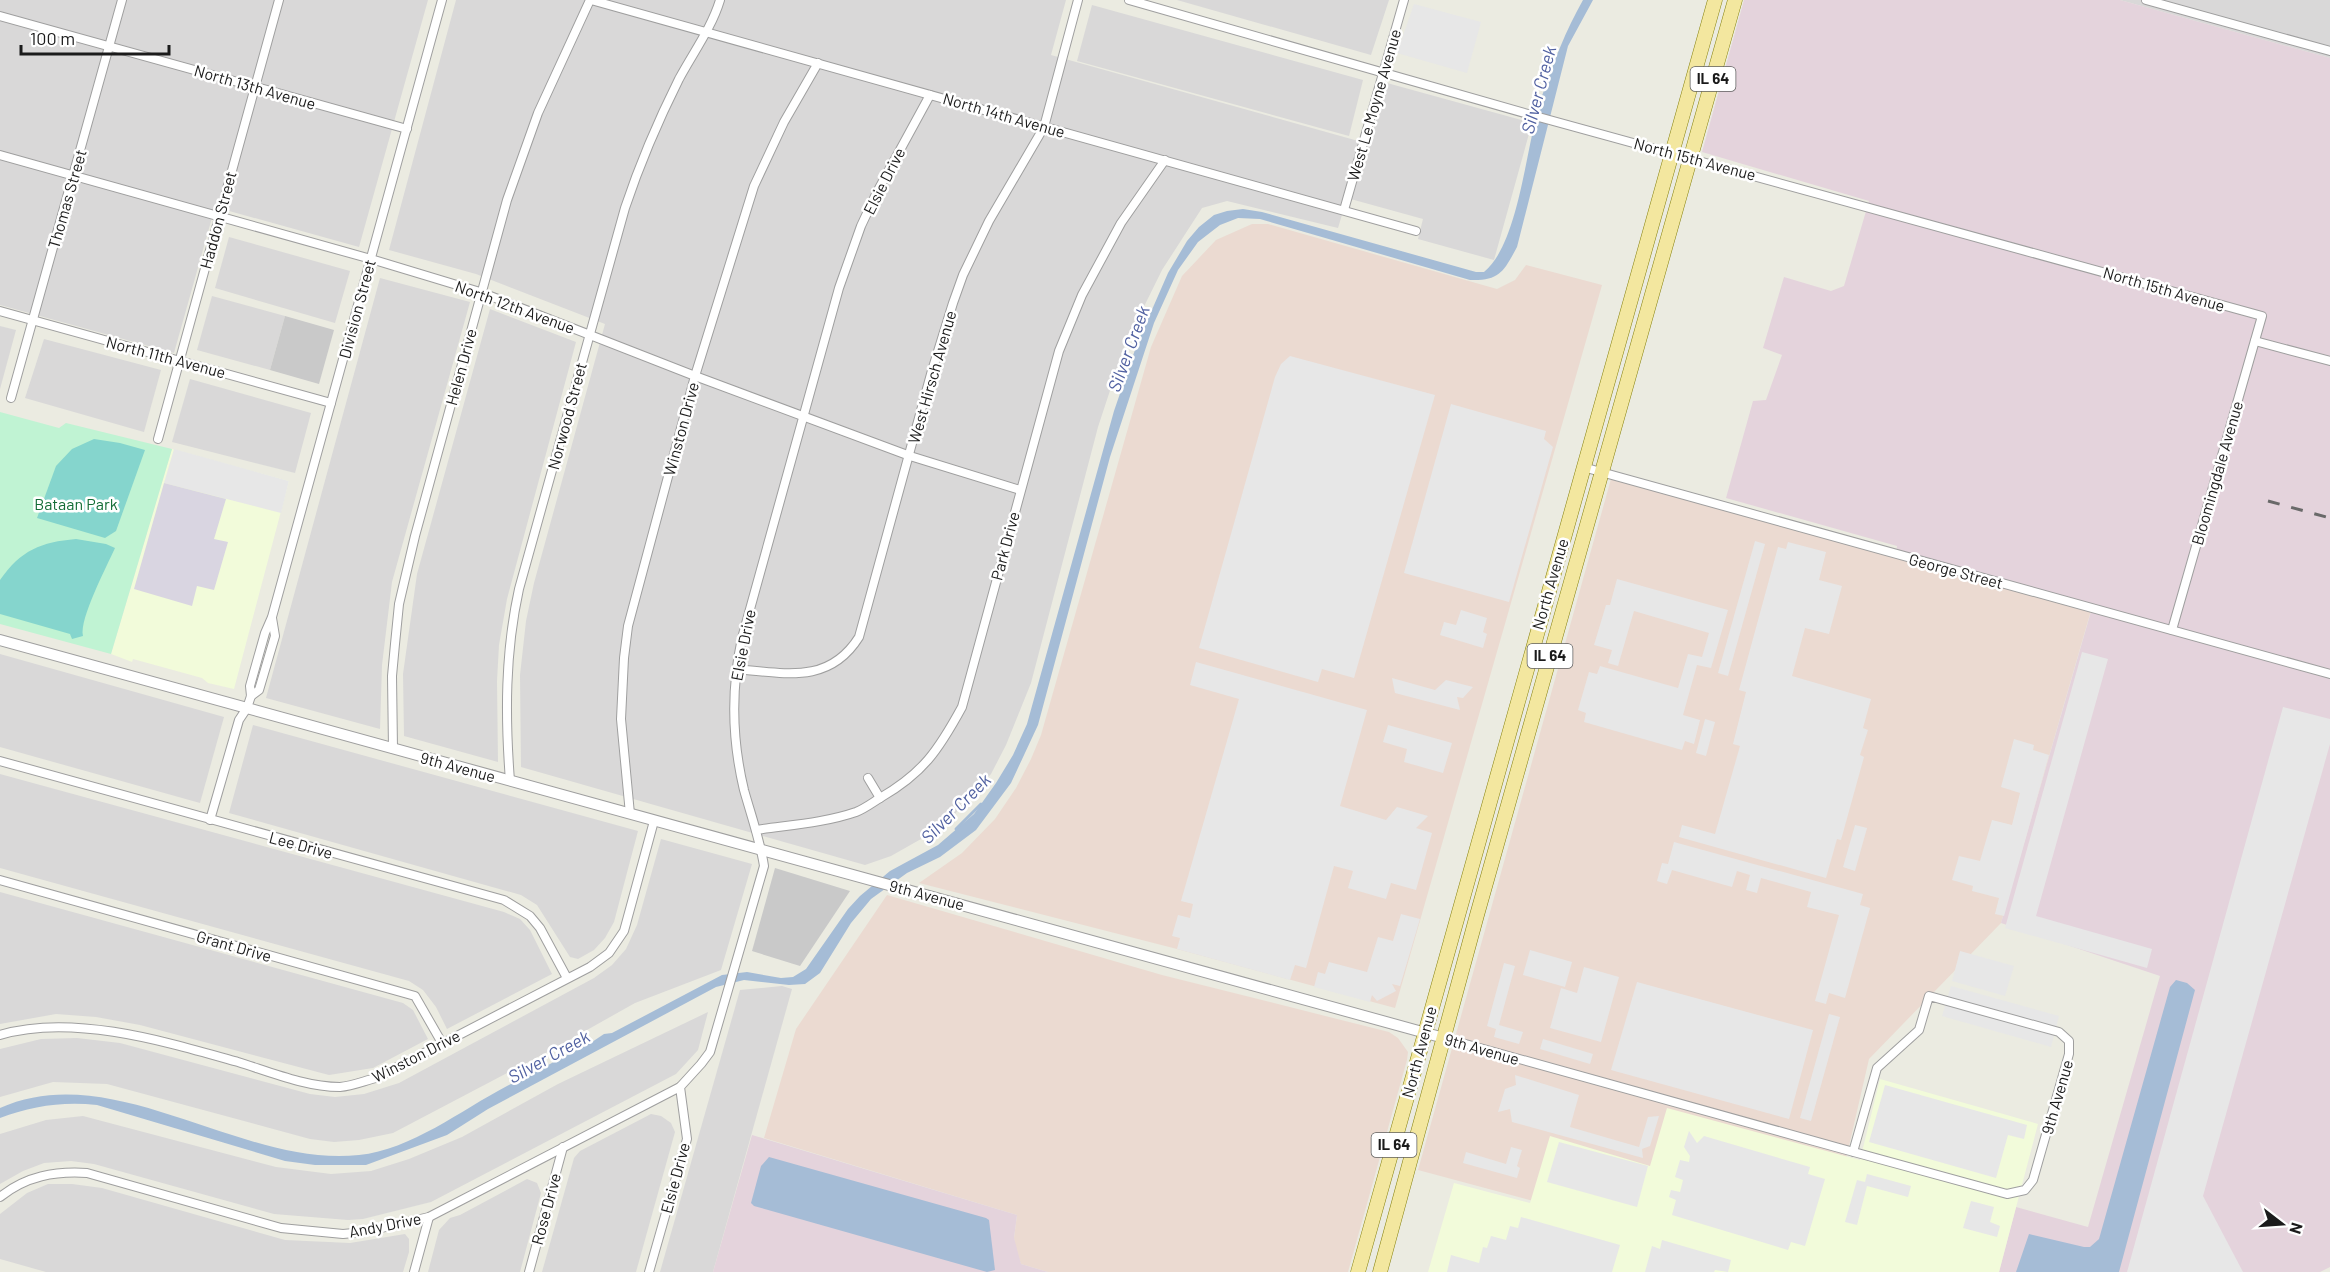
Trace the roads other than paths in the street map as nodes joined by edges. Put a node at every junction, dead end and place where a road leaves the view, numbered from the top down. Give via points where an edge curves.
1 (122, 0) edge
2 (279, 0) edge
3 (442, 0) edge
4 (590, 0) edge
5 (720, 0) edge
6 (1078, 0) edge
7 (1129, 0) edge
8 (1404, 0) edge
9 (1715, 0) edge
10 (1735, 0) edge
11 (2146, 0) edge
12 (0, 16) edge
13 (705, 32) junction
14 (110, 46) junction
15 (2330, 51) edge
16 (818, 63) junction
17 (1383, 73) junction
18 (255, 87) junction
19 (930, 95) junction
20 (1044, 127) junction
21 (407, 129) junction
22 (1672, 152) junction
23 (0, 155) edge
24 (1690, 157) junction
25 (1165, 160) junction
26 (74, 175) junction
27 (1344, 210) junction
28 (219, 217) junction
29 (1416, 231) dead end
30 (371, 259) junction
31 (480, 292) junction
32 (0, 311) edge
33 (2262, 316) joint
34 (33, 320) junction
35 (589, 334) junction
36 (2255, 340) junction
37 (180, 361) junction
38 (2330, 361) edge
39 (695, 376) junction
40 (11, 398) dead end
41 (331, 403) junction
42 (803, 416) junction
43 (158, 439) dead end
44 (910, 456) junction
45 (1583, 467) junction
46 (1602, 473) junction
47 (1020, 490) junction
48 (2172, 630) junction
49 (0, 640) edge
50 (736, 669) junction
51 (2330, 674) edge
52 (247, 708) junction
53 (393, 749) junction
54 (0, 761) edge
55 (868, 778) dead end
56 (510, 781) junction
57 (880, 798) junction
58 (630, 814) junction
59 (210, 820) junction
60 (654, 821) junction
61 (756, 830) junction
62 (762, 850) junction
63 (0, 880) edge
64 (567, 978) junction
65 (1425, 1033) junction
66 (0, 1035) edge
67 (1444, 1038) junction
68 (442, 1043) junction
69 (680, 1087) junction
70 (563, 1147) junction
71 (1853, 1152) junction
72 (0, 1197) edge
73 (429, 1216) junction
74 (414, 1272) edge
75 (529, 1272) edge
76 (649, 1272) edge
77 (1358, 1272) edge
78 (1380, 1272) edge

1 - 14 street, Thomas Street
2 - 18 street, Haddon Street
3 - 21 street, Division Street
4 - 13 street, North 14th Avenue
4 - 31 street, Helen Drive via 524,148
5 - 13 street, Norwood Street
6 - 20 street, West Hirsch Avenue
7 - 17 street, North 15th Avenue
8 - 17 street, West Le Moyne Avenue
9 - 22 main road, North Avenue / IL 64
10 - 24 main road, North Avenue / IL 64
11 - 15 street
12 - 14 street, North 13th Avenue
13 - 16 street, North 14th Avenue
13 - 35 street, Norwood Street via 664,108 637,171
14 - 18 street, North 13th Avenue
14 - 26 street, Thomas Street
16 - 19 street, North 14th Avenue
16 - 39 street, Winston Drive via 754,186
17 - 22 street, North 15th Avenue
17 - 27 street, West Le Moyne Avenue
18 - 21 street, North 13th Avenue
18 - 28 street, Haddon Street
19 - 20 street, North 14th Avenue
19 - 42 street, Elsie Drive via 887,170 861,226
20 - 25 street, North 14th Avenue
20 - 44 street, West Hirsch Avenue via 1006,190 963,275
21 - 30 street, Division Street
22 - 24 street, North 15th Avenue
22 - 45 main road, North Avenue / IL 64
23 - 26 street, North 12th Avenue
24 - 33 street, North 15th Avenue
24 - 46 main road, North Avenue / IL 64
25 - 27 street, North 14th Avenue
25 - 47 street, Park Drive via 1121,223 1082,295 1059,351
26 - 28 street, North 12th Avenue
26 - 34 street, Thomas Street
27 - 29 street, North 14th Avenue
28 - 30 street, North 12th Avenue
28 - 37 street, Haddon Street
30 - 31 street, North 12th Avenue
30 - 41 street, Division Street
31 - 35 street, North 12th Avenue
31 - 53 street, Helen Drive via 399,604 392,676
32 - 34 street, North 11th Avenue
33 - 36 street, Bloomingdale Avenue
34 - 37 street, North 11th Avenue
34 - 40 street, Thomas Street
35 - 39 street, North 12th Avenue
35 - 56 street, Norwood Street via 510,630 506,724
36 - 38 street
36 - 48 street, Bloomingdale Avenue
37 - 41 street, North 11th Avenue
37 - 43 street, Haddon Street
39 - 42 street, North 12th Avenue
39 - 58 street, Winston Drive via 634,605 624,658 621,719
41 - 52 street, Division Street
42 - 44 street, North 12th Avenue
42 - 50 street, Elsie Drive
44 - 47 street, North 12th Avenue
44 - 50 street, West Hirsch Avenue via 863,626 849,650 831,666 814,672
45 - 46 street, George Street
45 - 65 main road, North Avenue / IL 64
46 - 48 street, George Street
46 - 67 main road, North Avenue / IL 64
47 - 57 street, Park Drive via 962,708 926,764 905,784
48 - 51 street, George Street
49 - 52 street, 9th Avenue
50 - 61 street, Elsie Drive via 736,743
52 - 53 street, 9th Avenue
52 - 59 street, Division Street via 239,720
53 - 56 street, 9th Avenue
54 - 59 street, Lee Drive
55 - 57 street
56 - 58 street, 9th Avenue
57 - 61 street, Park Drive via 858,811 828,819
58 - 60 street, 9th Avenue
59 - 64 street, Lee Drive via 504,900 530,916 540,928
60 - 62 street, 9th Avenue
60 - 64 street, Winston Drive via 624,931 609,953
61 - 62 street, Elsie Drive
62 - 65 street, 9th Avenue
62 - 69 street, Elsie Drive via 764,866 710,1052
63 - 68 street, Grant Drive via 415,996
64 - 68 street, Winston Drive
65 - 67 street, 9th Avenue
65 - 77 main road, North Avenue / IL 64
66 - 68 street, Winston Drive via 50,1027 104,1029 201,1051 310,1083 341,1087 376,1078
67 - 71 street, 9th Avenue
67 - 78 main road, North Avenue / IL 64
69 - 70 street, Andy Drive
69 - 76 street, Elsie Drive via 687,1139
70 - 73 street, Andy Drive
70 - 75 street, Rose Drive
71 - 71 street, 9th Avenue via 2007,1194 2025,1190 2033,1180 2069,1054 2069,1041 2059,1032 1929,996 1919,1030 1877,1068
72 - 73 street, Andy Drive via 25,1182 60,1172 87,1173 281,1228 343,1234
73 - 74 street

